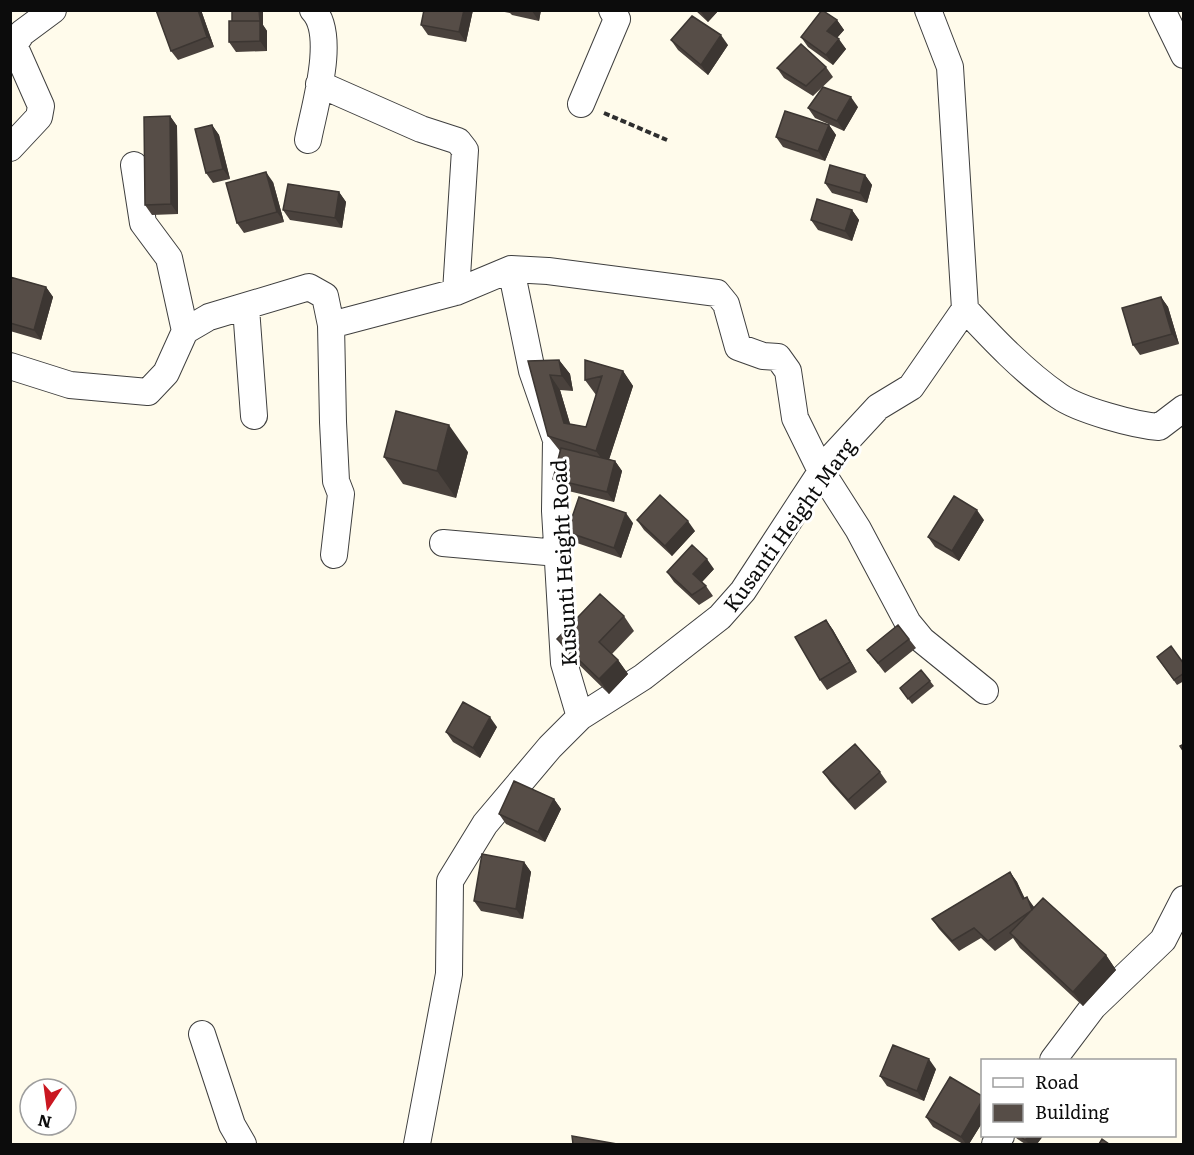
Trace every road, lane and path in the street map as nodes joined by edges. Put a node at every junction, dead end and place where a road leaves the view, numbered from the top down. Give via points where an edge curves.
1 (313, 10) edge
2 (612, 10) edge
3 (928, 10) edge
4 (1162, 10) edge
5 (52, 11) edge
6 (1184, 55) edge
7 (319, 84) junction
8 (581, 104) joint
9 (308, 140) dead end
10 (667, 140) dead end
11 (10, 147) edge
12 (134, 165) dead end
13 (511, 269) junction
14 (456, 292) junction
15 (246, 308) junction
16 (965, 309) junction
17 (331, 325) junction
18 (185, 331) junction
19 (10, 366) edge
20 (1184, 408) edge
21 (254, 416) dead end
22 (821, 471) junction
23 (443, 543) dead end
24 (558, 553) junction
25 (334, 555) dead end
26 (985, 691) dead end
27 (580, 717) junction
28 (1184, 899) edge
29 (202, 1034) dead end
30 (1054, 1059) edge
31 (243, 1144) edge
32 (417, 1144) edge

1 - 7 street via 320,18 325,39
2 - 8 street via 617,19
3 - 16 street via 950,67
4 - 6 street
5 - 11 street via 22,33 14,45 41,106 39,117
7 - 9 street
7 - 14 street via 458,141 465,150
8 - 10 path
12 - 18 street via 143,223 169,258
13 - 14 street
13 - 22 street via 717,293 726,304 738,347 778,357 788,372 795,418
13 - 24 street, Kusunti Height Road via 532,371 556,440
14 - 17 street
15 - 17 street via 309,287 325,296
15 - 18 street via 209,317
15 - 21 street
16 - 20 street via 1060,397 1133,425 1159,427
16 - 22 street, Kusanti Height Marg via 911,387 878,407
17 - 25 street via 336,481 341,494
18 - 19 street via 166,373 148,392 70,385
22 - 26 street via 858,529 908,623 922,640
22 - 27 street, Kusanti Height Marg via 743,591 720,617 644,677
23 - 24 street
24 - 27 street, Kusunti Height Road via 564,663
27 - 32 street, Kusanti Height Marg via 484,824 450,881 449,974
28 - 30 street via 1163,940 1093,1007
29 - 31 street via 232,1125

